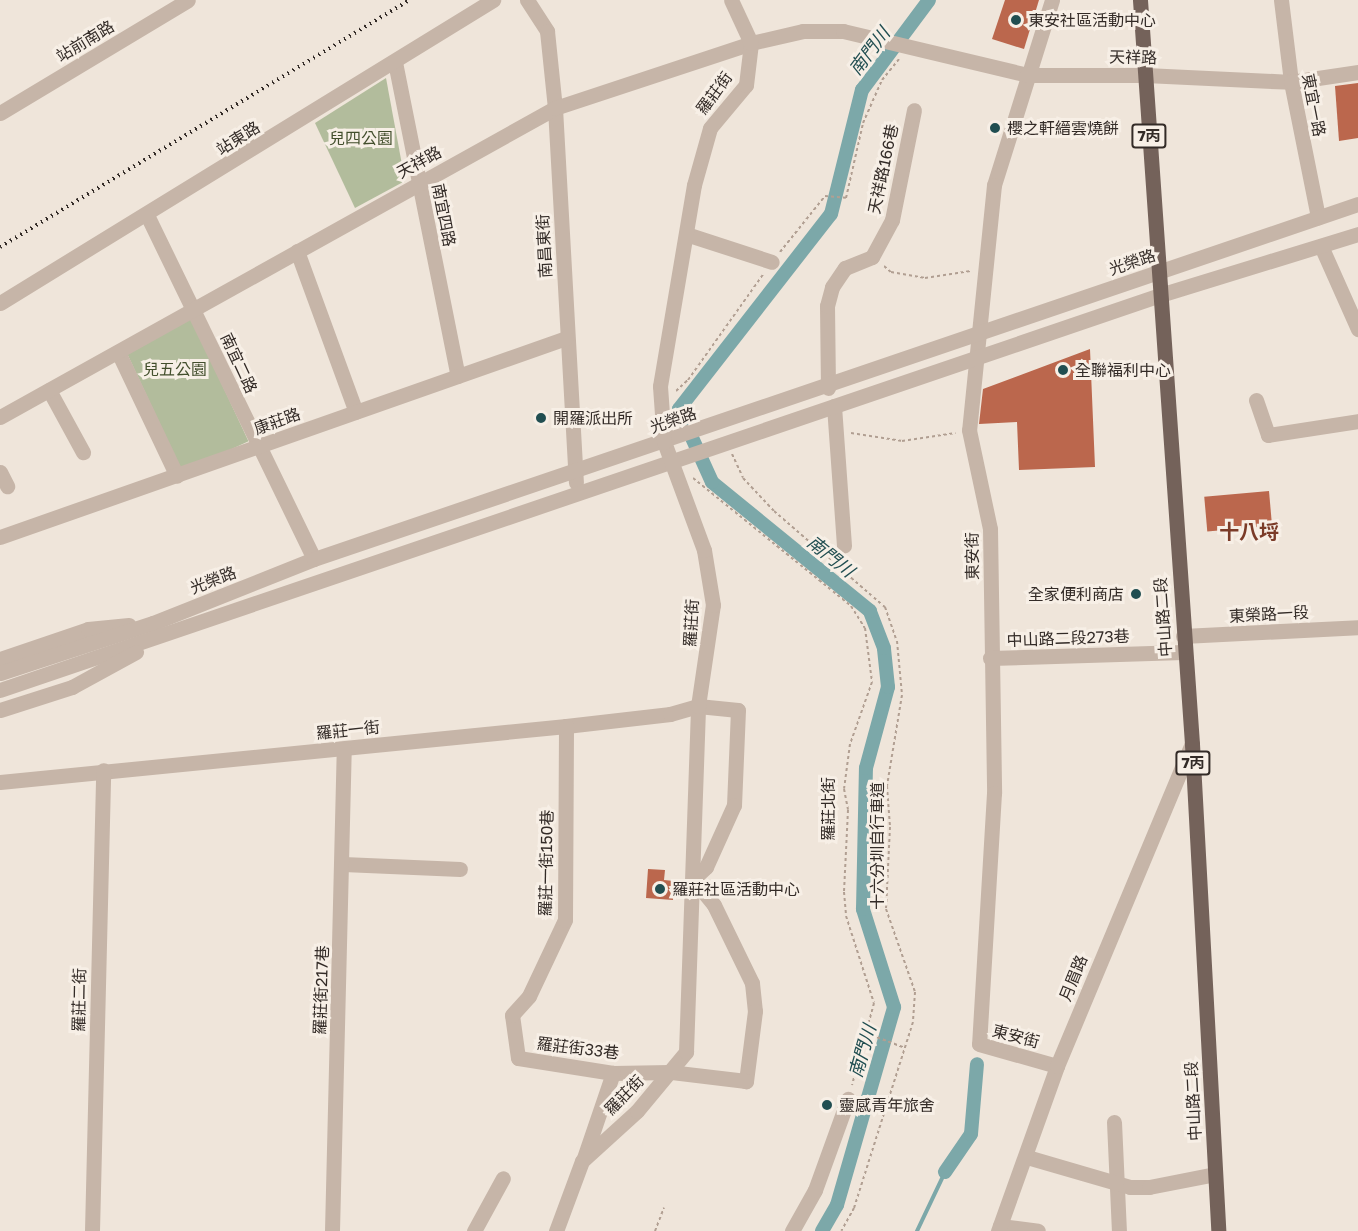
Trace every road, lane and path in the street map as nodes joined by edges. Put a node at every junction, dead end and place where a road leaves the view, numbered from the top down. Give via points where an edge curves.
1 (189, 0) edge
2 (493, 0) edge
3 (527, 0) edge
4 (731, 0) edge
5 (1052, 0) edge
6 (1140, 0) edge
7 (1281, 0) edge
8 (751, 43) junction
9 (910, 45) junction
10 (395, 62) junction
11 (1358, 72) edge
12 (1027, 75) junction
13 (1145, 75) junction
14 (1291, 82) junction
15 (555, 108) junction
16 (914, 110) dead end
17 (0, 112) edge
18 (419, 182) junction
19 (1358, 204) edge
20 (147, 215) junction
21 (1318, 217) junction
22 (686, 234) junction
23 (1358, 234) edge
24 (1321, 246) junction
25 (297, 251) junction
26 (872, 257) junction
27 (772, 262) junction
28 (984, 263) junction
29 (1159, 271) junction
30 (1160, 296) junction
31 (0, 303) edge
32 (194, 310) junction
33 (1358, 329) edge
34 (977, 333) junction
35 (566, 338) junction
36 (118, 352) junction
37 (978, 358) junction
38 (458, 376) junction
39 (828, 388) junction
40 (49, 390) junction
41 (1256, 400) dead end
42 (661, 404) junction
43 (834, 406) junction
44 (356, 412) junction
45 (0, 417) edge
46 (1358, 421) edge
47 (836, 429) junction
48 (969, 430) junction
49 (664, 442) junction
50 (727, 442) junction
51 (258, 447) junction
52 (83, 452) dead end
53 (672, 461) junction
54 (0, 472) edge
55 (574, 473) junction
56 (690, 475) dead end
57 (177, 476) junction
58 (7, 486) dead end
59 (580, 495) junction
60 (0, 537) edge
61 (844, 546) dead end
62 (314, 560) junction
63 (153, 622) junction
64 (1358, 627) edge
65 (1183, 636) junction
66 (156, 639) junction
67 (1183, 652) junction
68 (990, 658) junction
69 (0, 659) edge
70 (0, 673) edge
71 (0, 690) edge
72 (698, 706) junction
73 (0, 710) edge
74 (566, 726) junction
75 (1192, 744) junction
76 (344, 749) junction
77 (103, 770) junction
78 (0, 782) edge
79 (343, 864) junction
80 (460, 869) dead end
81 (693, 879) junction
82 (866, 1033) junction
83 (904, 1048) junction
84 (518, 1058) joint
85 (1057, 1066) junction
86 (670, 1072) junction
87 (613, 1073) junction
88 (848, 1100) joint
89 (1114, 1122) dead end
90 (1027, 1157) junction
91 (582, 1161) junction
92 (1215, 1174) junction
93 (502, 1178) dead end
94 (1117, 1184) junction
95 (664, 1208) dead end
96 (999, 1229) edge
97 (92, 1231) edge
98 (332, 1231) edge
99 (474, 1231) edge
100 (556, 1231) edge
101 (655, 1231) edge
102 (792, 1231) edge
103 (841, 1231) edge
104 (1038, 1231) edge
105 (1119, 1231) edge
106 (1218, 1231) edge

1 - 17 street, 站前南路
2 - 10 street, 站東路
3 - 15 street, 南昌東街 via 547,31
4 - 8 street
5 - 12 street, 東安街
6 - 13 main road, 中山路二段 / 7丙
7 - 14 street, 東宜一路
8 - 9 street, 天祥路 via 803,31 843,31
8 - 15 street, 天祥路
8 - 22 street, 羅莊街 via 746,85 710,128
9 - 12 street, 天祥路
9 - 27 path via 882,80 863,123 846,198 825,196
10 - 18 street, 南宜四路
10 - 20 street, 站東路
11 - 14 street, 天祥路
12 - 13 street, 天祥路
12 - 28 street, 東安街 via 994,185
13 - 14 street, 天祥路
13 - 29 main road, 中山路二段 / 7丙
14 - 21 street, 東宜一路
15 - 18 street, 天祥路
15 - 35 street, 南昌東街
16 - 26 street, 天祥路166巷 via 892,220
18 - 25 street, 天祥路
18 - 38 street, 南宜四路
19 - 21 street, 光榮路
20 - 31 street, 站東路
20 - 32 street, 南宜二路
21 - 29 street, 光榮路
22 - 27 street
22 - 42 street, 羅莊街 via 660,386
23 - 24 street
24 - 30 street
24 - 33 street
25 - 32 street, 天祥路
25 - 44 street
26 - 28 path via 891,272 925,278 965,274
26 - 39 street via 845,268 832,287 827,306
27 - 42 path via 688,380
28 - 34 street, 東安街
29 - 30 main road, 中山路二段 / 7丙
29 - 34 street, 光榮路
30 - 37 street
30 - 65 main road, 中山路二段 / 7丙
32 - 36 street, 天祥路
32 - 51 street, 南宜二路
34 - 37 street, 東安街
34 - 39 street, 光榮路
35 - 38 street, 康莊路
35 - 55 street, 南昌東街
36 - 40 street, 天祥路
36 - 57 street
37 - 43 street
37 - 48 street, 東安街
38 - 44 street, 康莊路
39 - 49 street, 光榮路
40 - 45 street, 天祥路
40 - 52 street
41 - 46 street via 1268,435
42 - 49 street, 羅莊街
43 - 47 street
43 - 50 street
44 - 51 street, 康莊路
47 - 48 path via 902,441
47 - 61 street
48 - 68 street, 東安街 via 990,529
49 - 53 street, 羅莊街
49 - 55 street, 光榮路
50 - 53 street
50 - 83 path, 十六分圳自行車道 via 743,478 774,511 885,608 894,624 902,695 887,786 890,827 886,909 915,992
51 - 57 street, 康莊路
51 - 62 street, 南宜二路
53 - 59 street
53 - 72 street, 羅莊街 via 704,550 713,605
54 - 58 street
55 - 59 street, 南昌東街
55 - 62 street, 光榮路
56 - 82 path, 羅莊北街 via 851,606 865,628 872,681 848,756 844,789 848,810 844,892 846,916 874,1003
57 - 60 street, 康莊路
59 - 66 street
62 - 63 street, 光榮路
63 - 69 street via 88,629
63 - 70 street, 光榮路
64 - 65 street, 東榮路一段
65 - 67 main road, 中山路二段 / 7丙
66 - 71 street
66 - 73 street via 108,670 72,687
67 - 68 street, 中山路二段273巷
67 - 75 main road, 中山路二段 / 7丙
68 - 85 street, 東安街 via 994,793 979,1044
72 - 74 street, 羅莊一街 via 670,714
72 - 81 street, 羅莊街
72 - 81 street via 738,710 734,805 706,867
74 - 76 street, 羅莊一街
74 - 84 street, 羅莊一街150巷 via 565,921 529,996 512,1015
75 - 85 street, 月眉路
75 - 92 main road, 中山路二段 / 7丙
76 - 77 street, 羅莊一街
76 - 79 street, 羅莊街217巷
77 - 78 street, 羅莊一街
77 - 97 street, 羅莊二街
79 - 80 street
79 - 98 street, 羅莊街217巷
81 - 86 street, 羅莊街 via 686,1052
81 - 86 street, 羅莊街33巷 via 714,905 753,983 755,1011 746,1081
82 - 83 path
82 - 88 path, 羅莊北街
83 - 103 path, 十六分圳自行車道 via 854,1208
84 - 87 street, 羅莊街33巷
85 - 90 street, 月眉路
86 - 87 street, 羅莊街33巷
86 - 91 street, 羅莊街 via 637,1111
87 - 91 street
88 - 102 street via 815,1190
89 - 94 street
90 - 94 street
90 - 96 street, 月眉路
91 - 100 street, 羅莊街
92 - 94 street via 1149,1187
92 - 106 main road, 中山路二段 / 7丙
93 - 99 street
94 - 105 street
95 - 101 path
96 - 104 street

